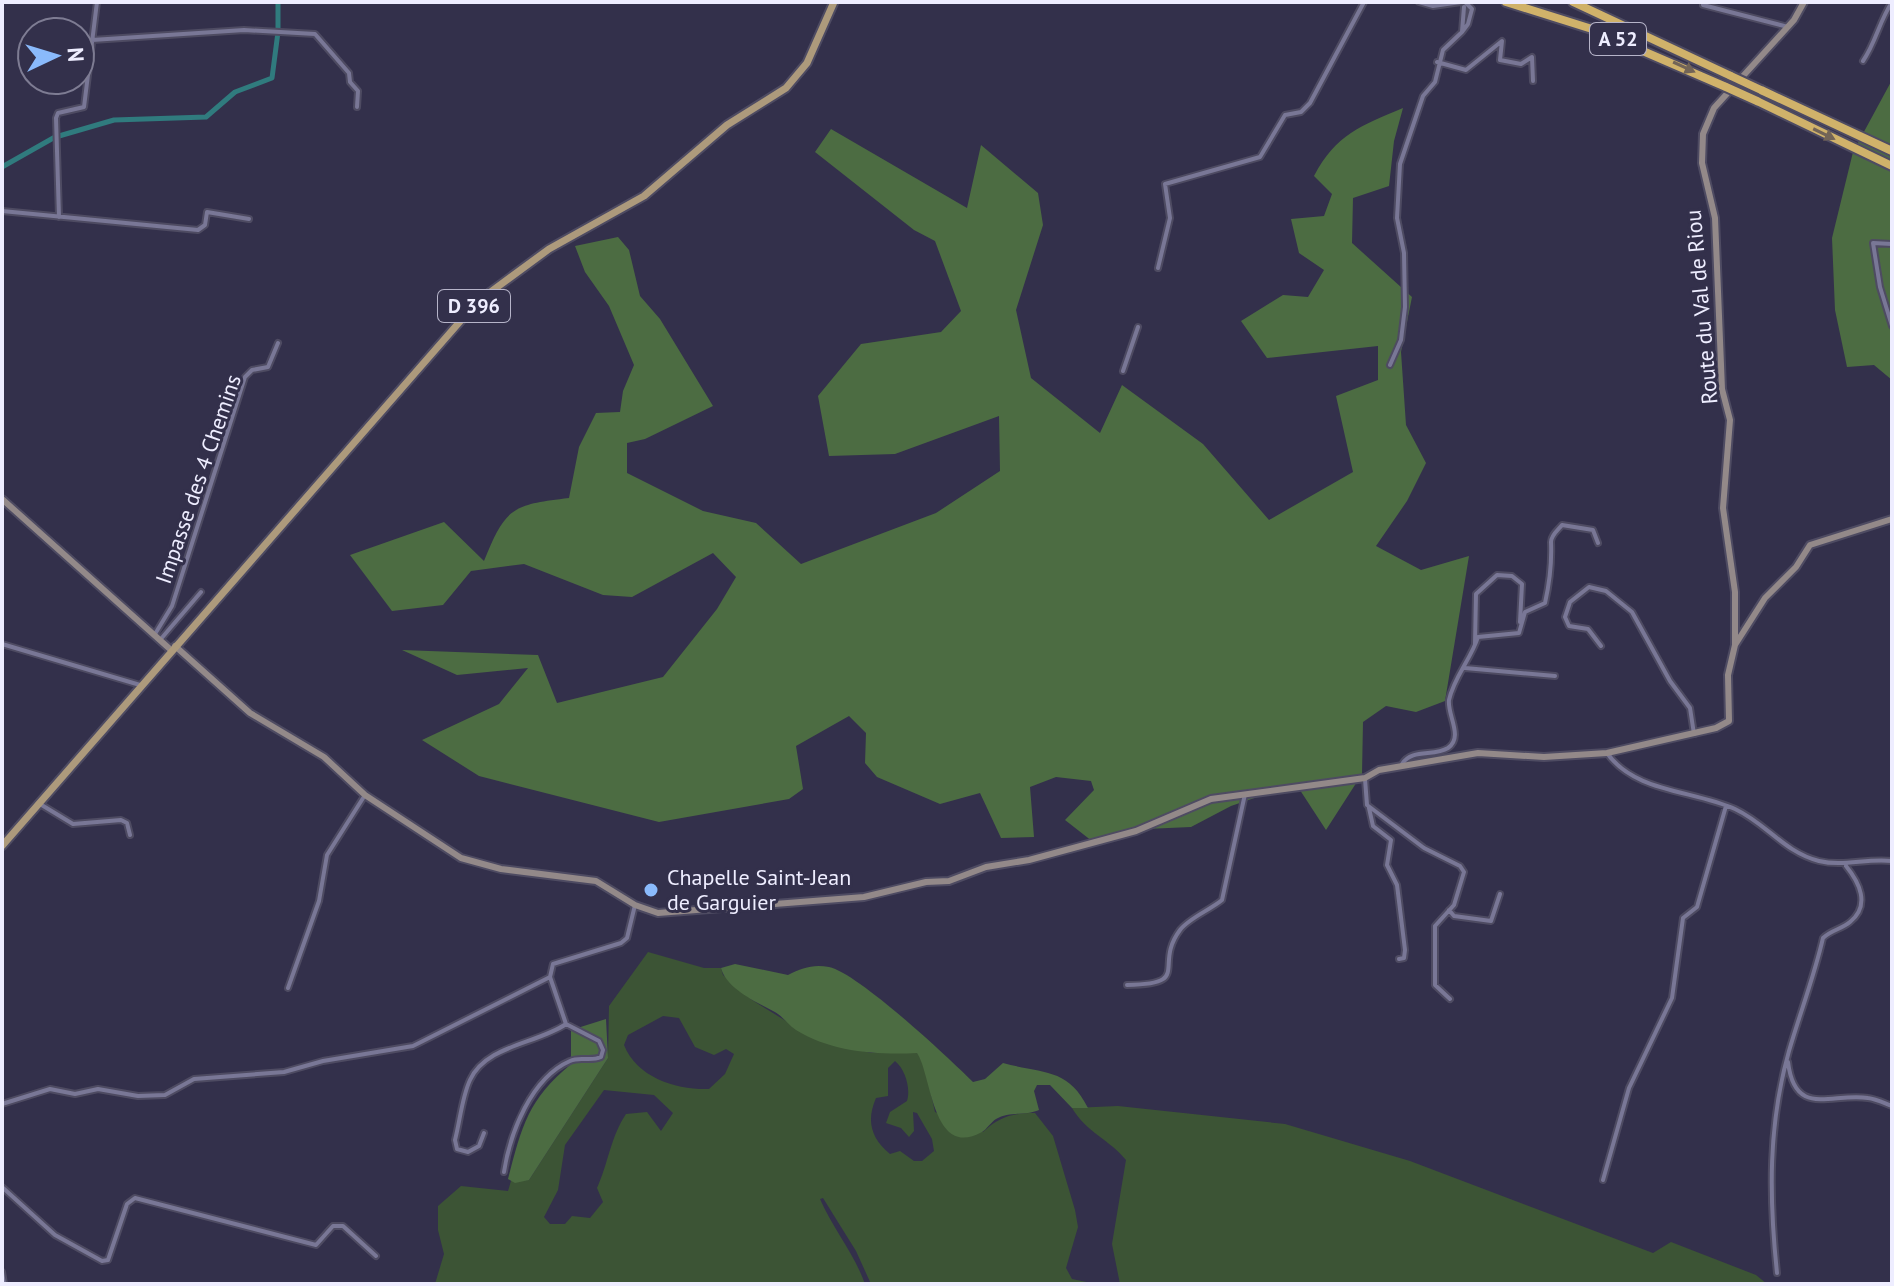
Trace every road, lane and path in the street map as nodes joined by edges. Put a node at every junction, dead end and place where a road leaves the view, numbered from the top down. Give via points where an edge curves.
1 (834, 2) edge
2 (1364, 2) edge
3 (1419, 2) edge
4 (1506, 2) edge
5 (1573, 2) edge
6 (1703, 2) edge
7 (1804, 2) edge
8 (1892, 2) edge
9 (1464, 4) edge
10 (1775, 22) junction
11 (1788, 27) junction
12 (1783, 33) junction
13 (96, 40) edge
14 (1863, 61) dead end
15 (1437, 62) junction
16 (1533, 81) dead end
17 (85, 96) edge
18 (357, 107) dead end
19 (1892, 151) edge
20 (1892, 166) edge
21 (2, 211) edge
22 (59, 218) junction
23 (249, 219) dead end
24 (1892, 244) edge
25 (1158, 268) dead end
26 (1892, 326) edge
27 (1138, 327) dead end
28 (278, 343) dead end
29 (1390, 365) dead end
30 (1123, 371) dead end
31 (2, 499) edge
32 (1892, 519) edge
33 (1598, 543) dead end
34 (201, 592) dead end
35 (1521, 624) junction
36 (158, 637) junction
37 (2, 644) edge
38 (1735, 645) junction
39 (1475, 646) junction
40 (1601, 646) dead end
41 (173, 648) junction
42 (1465, 668) junction
43 (1555, 676) dead end
44 (140, 685) junction
45 (1694, 734) junction
46 (1607, 753) junction
47 (1401, 766) junction
48 (1365, 778) junction
49 (1245, 794) junction
50 (365, 795) junction
51 (39, 804) junction
52 (1369, 806) junction
53 (1726, 806) junction
54 (130, 835) dead end
55 (2, 846) edge
56 (1892, 861) edge
57 (1846, 866) junction
58 (1500, 894) dead end
59 (635, 905) junction
60 (1449, 910) junction
61 (1399, 959) dead end
62 (550, 977) junction
63 (1127, 985) dead end
64 (288, 988) dead end
65 (1450, 999) dead end
66 (566, 1024) junction
67 (1787, 1058) junction
68 (2, 1104) edge
69 (1892, 1106) edge
70 (484, 1133) dead end
71 (504, 1172) dead end
72 (1603, 1180) dead end
73 (2, 1187) edge
74 (376, 1256) dead end
75 (2, 1272) edge
76 (1777, 1273) dead end
77 (4, 1284) edge

1 - 41 main road, D 396 via 807,63 786,88 727,125 644,196 549,249 477,302
2 - 25 street via 1310,103 1301,112 1285,115 1260,157 1165,184 1170,218
3 - 9 street
4 -> 20 highway, A 52, bridge via 1592,29
5 - 19 highway, A 52, bridge
6 - 10 street
7 - 11 street, Route du Val de Riou
8 - 14 street
9 - 15 street via 1472,9 1468,24
10 - 11 street
10 - 12 street
11 - 12 street, Route du Val de Riou
12 - 38 street, Route du Val de Riou via 1714,108 1701,145 1715,218 1722,389 1730,420 1723,508 1735,592
13 - 18 street via 244,30 315,34 349,73 358,91
15 - 16 street via 1466,70 1502,41 1500,60 1521,64 1532,57
15 - 29 street via 1435,82 1423,96 1400,164 1397,218 1405,307 1401,340
17 - 22 street via 84,107 56,118
21 - 22 street
22 - 23 street via 198,230 205,225 207,212
24 - 26 street via 1873,243
27 - 30 street
28 - 36 street, Impasse des 4 Chemins via 268,367 245,377
31 - 36 street
32 - 38 street via 1810,545 1765,598
33 - 35 street via 1593,530 1562,525 1554,533 1545,603 1525,612
34 - 36 street
35 - 39 street via 1513,636 1480,636
35 - 39 street via 1522,584 1512,576 1497,575 1476,594
36 - 41 street
37 - 44 street
38 - 45 street via 1728,675 1729,721
39 - 42 street
40 - 45 street via 1588,629 1569,626 1565,617 1570,602 1589,587 1606,591 1632,612 1690,708
41 - 44 main road, D 396
41 - 50 street via 250,713 324,757
42 - 43 street
42 - 47 street via 1450,698 1452,744 1409,757
44 - 51 main road, D 396
45 - 46 street
46 - 47 street via 1478,753
46 - 53 street via 1638,780
47 - 48 street
48 - 49 street
48 - 52 street via 1364,800
49 - 59 street via 1211,799 1079,848 864,897 658,913
49 - 63 street via 1222,900 1181,929 1163,982
50 - 59 street via 476,864 596,881
50 - 64 street via 327,855 319,901
51 - 54 street via 73,824 121,820
51 - 55 main road, D 396
52 - 60 street via 1424,848 1463,869 1464,880
52 - 61 street via 1373,826 1391,840 1387,865 1397,885 1405,950
53 - 57 street via 1763,827 1783,846
53 - 72 street via 1697,907 1683,918 1672,998 1629,1088
56 - 57 street via 1861,860
57 - 67 street via 1860,888 1859,910 1853,920 1823,938
58 - 60 street via 1494,922 1454,916
59 - 62 street via 627,938 553,964
60 - 65 street via 1435,926 1434,981
62 - 66 street
62 - 68 street via 413,1046 284,1072 194,1079 165,1095 50,1089
66 - 70 street via 480,1066 470,1080 457,1149 468,1152 479,1146
66 - 71 street via 599,1041 601,1057 568,1062 537,1089
67 - 69 street via 1797,1091 1828,1101 1870,1098
67 - 76 street via 1770,1158
73 - 74 street via 55,1235 102,1261 108,1260 127,1204 135,1198 316,1245 333,1226 343,1226
75 - 77 street

